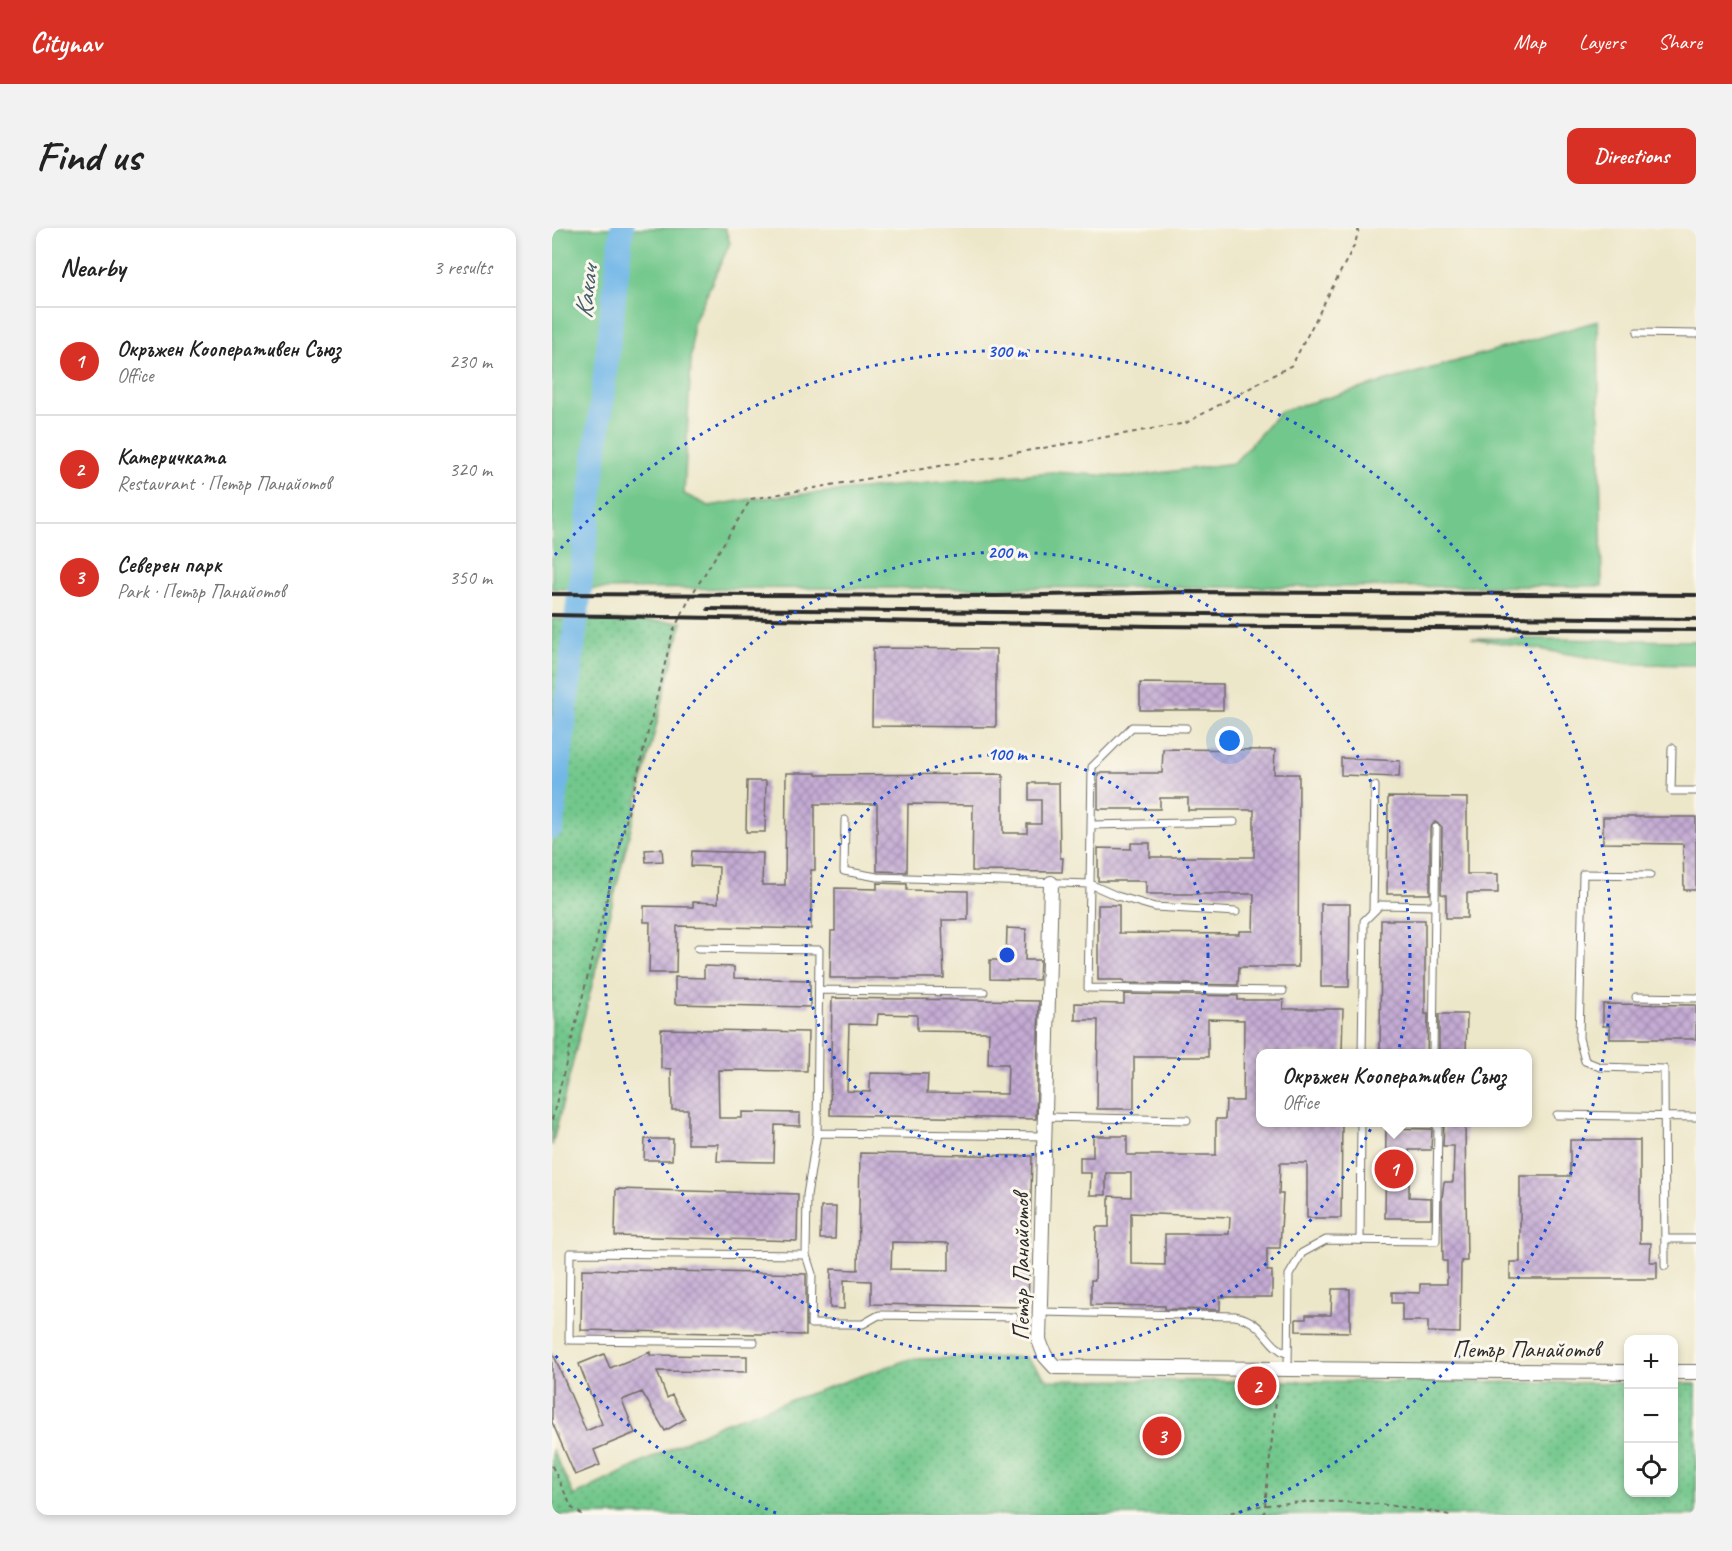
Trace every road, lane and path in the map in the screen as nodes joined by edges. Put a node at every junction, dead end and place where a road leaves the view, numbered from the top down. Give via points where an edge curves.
1 (1359, 228) edge
2 (1637, 333) dead end
3 (1696, 334) edge
4 (1186, 728) dead end
5 (1672, 748) dead end
6 (1375, 786) dead end
7 (1696, 791) edge
8 (845, 820) dead end
9 (1234, 822) dead end
10 (1091, 825) junction
11 (1436, 828) dead end
12 (1650, 875) dead end
13 (1051, 884) junction
14 (1090, 884) junction
15 (1435, 906) junction
16 (1236, 912) dead end
17 (1373, 912) junction
18 (698, 948) dead end
19 (819, 990) junction
20 (1283, 991) dead end
21 (984, 992) dead end
22 (1636, 997) dead end
23 (1696, 998) edge
24 (1362, 1049) edge
25 (1433, 1049) edge
26 (1557, 1115) dead end
27 (1665, 1116) junction
28 (1046, 1117) junction
29 (1696, 1117) edge
30 (1186, 1119) dead end
31 (552, 1120) edge
32 (1361, 1127) edge
33 (1438, 1127) edge
34 (817, 1133) junction
35 (1045, 1136) junction
36 (1665, 1239) junction
37 (1696, 1239) edge
38 (1360, 1240) junction
39 (807, 1255) junction
40 (1665, 1266) dead end
41 (1040, 1312) junction
42 (1014, 1317) dead end
43 (754, 1342) dead end
44 (1288, 1354) junction
45 (1284, 1370) junction
46 (1624, 1372) edge
47 (1678, 1372) edge
48 (1696, 1372) edge
49 (552, 1466) edge
50 (1265, 1505) junction
51 (583, 1515) edge
52 (1222, 1515) edge
53 (1264, 1515) edge
54 (1450, 1515) edge

1 - 31 path via 1355,244 1292,365 1186,423 751,499 673,631
2 - 3 lane
4 - 10 lane via 1132,727 1092,767
5 - 7 lane via 1671,791
6 - 17 lane
8 - 13 lane via 844,871 877,877
9 - 10 lane
10 - 14 lane
11 - 15 lane
12 - 27 lane via 1582,874 1579,1038 1585,1061 1600,1067 1664,1069
13 - 14 lane
13 - 28 street, Петър Панайотов
14 - 16 lane via 1155,907
14 - 20 lane via 1088,988
15 - 17 lane via 1380,905
15 - 25 lane
17 - 24 lane via 1364,921
18 - 19 lane via 819,950
19 - 21 lane
19 - 34 lane
22 - 23 lane
26 - 27 lane
27 - 29 lane
27 - 36 lane
28 - 30 lane
28 - 35 street, Петър Панайотов
32 - 38 lane
33 - 38 lane via 1436,1241
34 - 35 lane
34 - 39 lane via 807,1195
35 - 41 street, Петър Панайотов
36 - 37 lane
36 - 40 lane
38 - 44 lane via 1326,1240 1302,1253 1290,1275
39 - 42 lane via 812,1274 811,1324 863,1324 879,1315
39 - 43 lane via 570,1252 569,1340
41 - 44 lane via 1235,1316 1262,1328 1274,1346
41 - 45 street, Петър Панайотов via 1041,1349 1055,1367
44 - 45 lane
45 - 46 street, Петър Панайотов
45 - 50 path
47 - 48 street
49 - 51 path via 572,1508
50 - 52 path
50 - 53 path
50 - 54 path via 1316,1501 1398,1505

